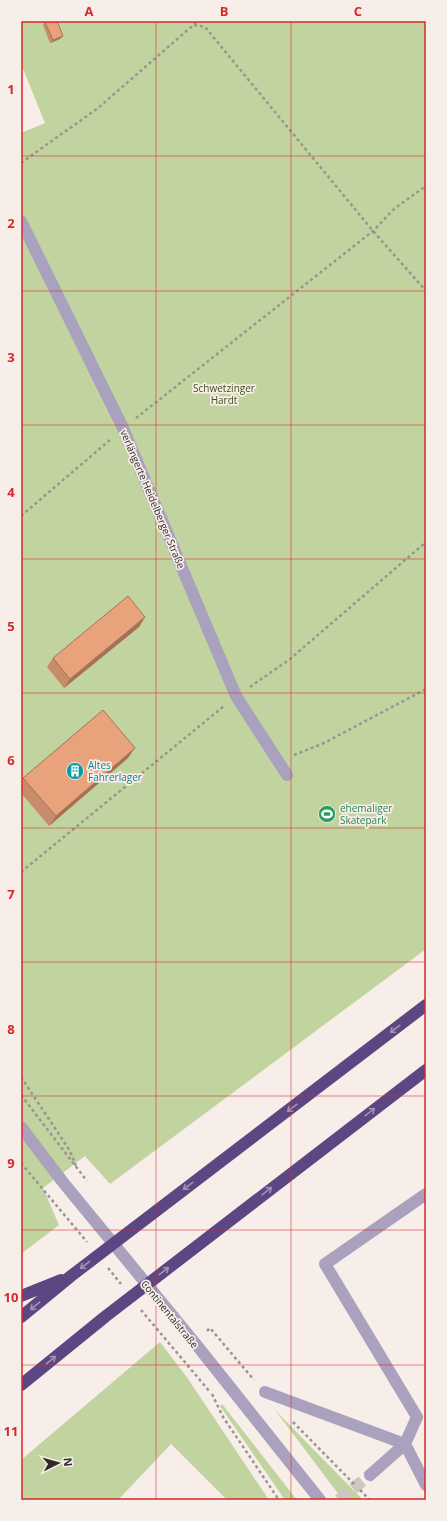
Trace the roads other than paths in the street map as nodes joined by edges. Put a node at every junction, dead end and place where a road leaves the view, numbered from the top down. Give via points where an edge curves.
1 (21, 221) edge
2 (287, 775) dead end
3 (426, 1005) edge
4 (426, 1070) edge
5 (21, 1127) edge
6 (426, 1194) edge
7 (72, 1276) junction
8 (21, 1296) edge
9 (21, 1318) edge
10 (21, 1385) edge
11 (265, 1392) dead end
12 (421, 1413) edge
13 (405, 1444) junction
14 (370, 1475) tunnel mouth
15 (426, 1485) edge
16 (320, 1500) edge

1 - 2 street, verlängerte Heidelberger Straße via 123,428 236,696
3 -> 7 highway
10 -> 4 highway via 118,1306
5 - 16 street, Continentalstraße
6 - 12 street via 325,1264
7 - 8 highway
7 -> 9 highway
11 - 13 street
12 - 13 street
13 - 14 street
13 - 15 street

